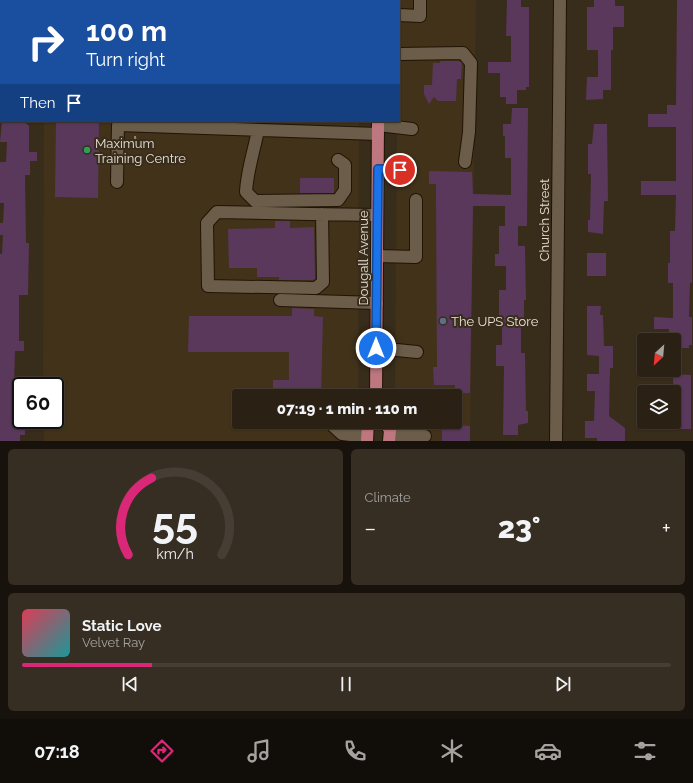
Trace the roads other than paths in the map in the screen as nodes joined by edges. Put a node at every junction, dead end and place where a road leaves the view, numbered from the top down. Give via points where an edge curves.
1 (420, 0) edge
2 (560, 0) edge
3 (400, 16) edge
4 (400, 54) edge
5 (315, 126) edge
6 (378, 127) edge
7 (412, 129) dead end
8 (258, 130) junction
9 (338, 160) dead end
10 (465, 162) dead end
11 (378, 169) junction
12 (404, 170) dead end
13 (117, 182) dead end
14 (416, 200) dead end
15 (322, 214) junction
16 (377, 215) junction
17 (377, 256) junction
18 (280, 300) dead end
19 (377, 302) junction
20 (376, 348) junction
21 (417, 352) dead end
22 (376, 389) edge
23 (336, 429) edge
24 (368, 429) edge
25 (425, 436) dead end
26 (389, 438) edge
27 (367, 439) edge
28 (556, 441) edge

1 - 3 street via 420,16
2 - 28 street, Church Street
4 - 10 street via 463,53 471,63 469,132
5 - 6 street
5 - 8 street
6 - 7 street
6 - 11 main road, Dougall Avenue
8 - 9 street via 247,176 246,192 255,201 338,200 345,190 345,165
8 - 13 street via 118,125
11 - 12 street
11 - 16 main road, Dougall Avenue
14 - 17 street via 416,257
15 - 15 street via 217,212 207,223 208,286 316,288 323,282
15 - 16 street
16 - 17 main road, Dougall Avenue
17 - 19 main road, Dougall Avenue
18 - 19 street
19 - 20 main road, Dougall Avenue
20 - 21 street
20 - 22 main road, Dougall Avenue
23 - 27 street via 342,434
24 - 27 main road
25 - 26 street

